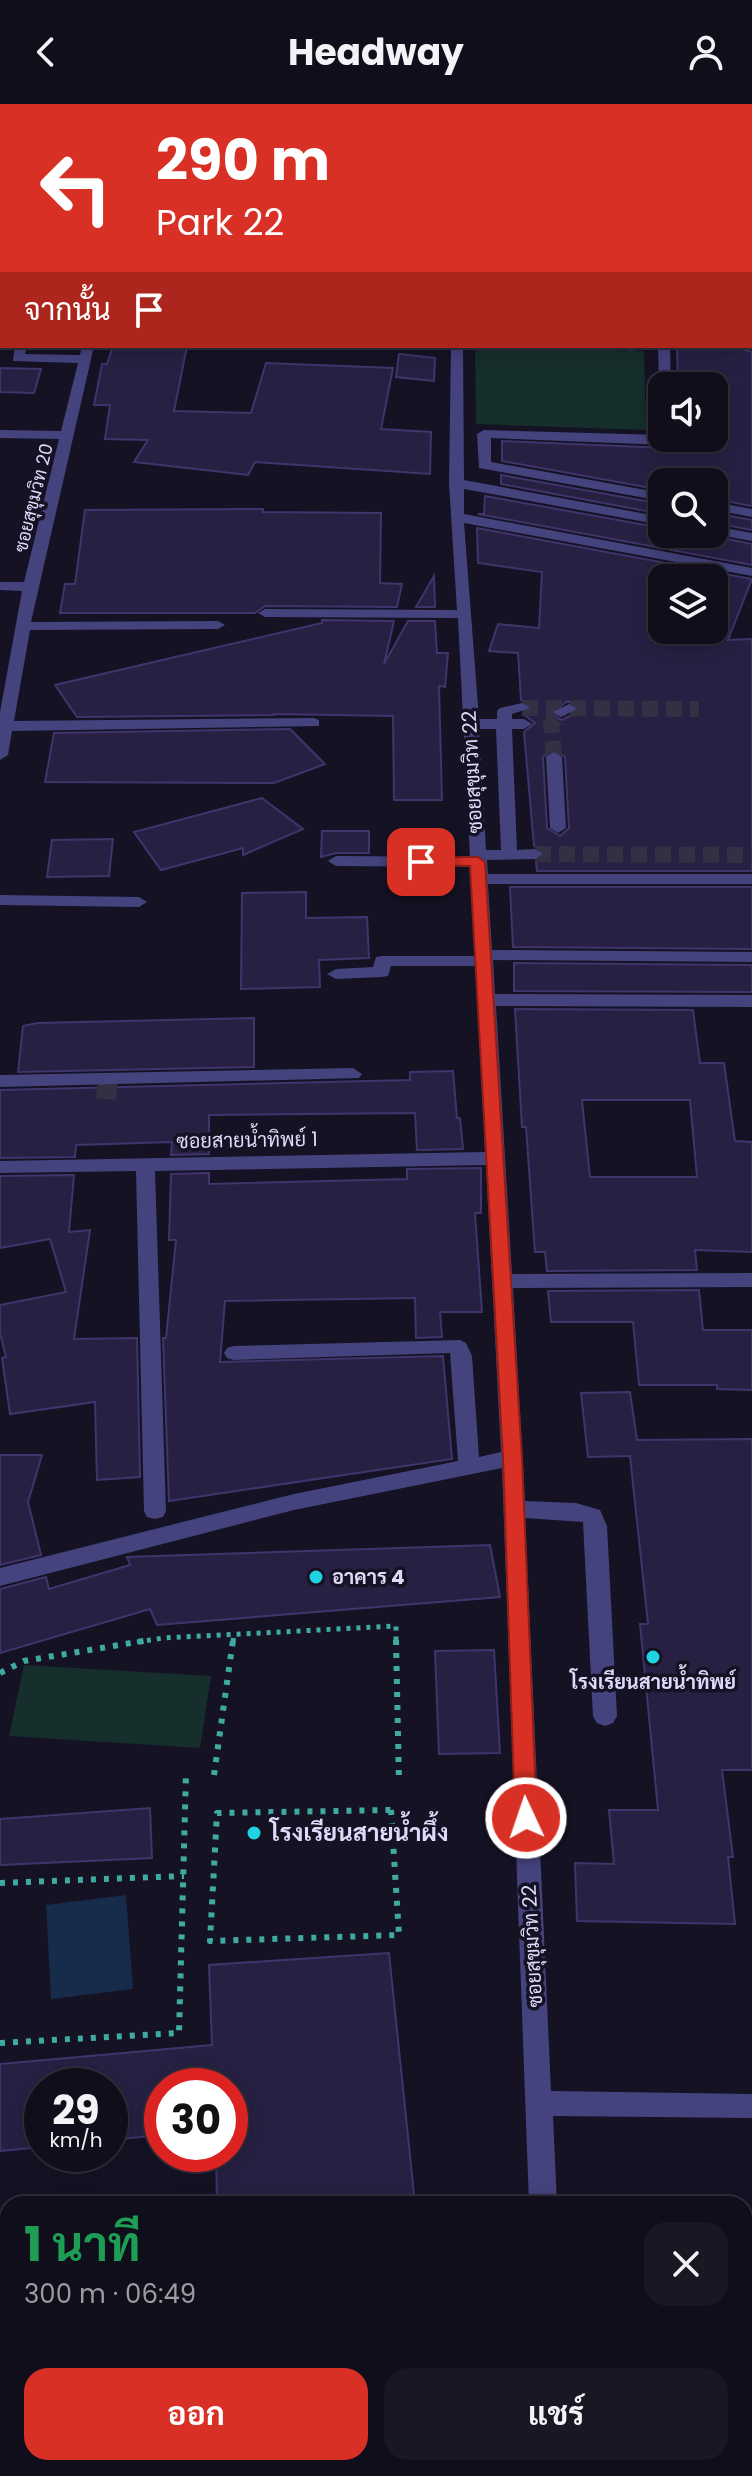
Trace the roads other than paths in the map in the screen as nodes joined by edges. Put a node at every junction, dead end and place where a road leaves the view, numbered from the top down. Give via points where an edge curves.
1 (457, 348) edge
2 (664, 348) edge
3 (19, 352) edge
4 (87, 352) edge
5 (0, 358) edge
6 (665, 372) edge
7 (457, 432) junction
8 (0, 434) edge
9 (484, 434) junction
10 (69, 435) junction
11 (648, 440) edge
12 (484, 465) junction
13 (456, 473) junction
14 (648, 494) edge
15 (728, 509) edge
16 (752, 513) edge
17 (457, 517) junction
18 (648, 518) edge
19 (728, 533) edge
20 (752, 537) edge
21 (752, 572) edge
22 (0, 586) edge
23 (30, 587) junction
24 (265, 613) dead end
25 (465, 614) junction
26 (218, 625) dead end
27 (24, 626) junction
28 (5, 691) edge
29 (523, 716) tunnel mouth
30 (314, 723) dead end
31 (470, 724) junction
32 (504, 724) junction
33 (6, 726) junction
34 (0, 755) edge
35 (554, 757) tunnel mouth
36 (558, 828) dead end
37 (535, 854) tunnel mouth
38 (509, 855) junction
39 (336, 861) dead end
40 (478, 865) junction
41 (752, 879) edge
42 (0, 900) edge
43 (139, 902) dead end
44 (752, 957) edge
45 (483, 958) junction
46 (336, 974) dead end
47 (486, 1000) junction
48 (752, 1001) edge
49 (353, 1074) dead end
50 (0, 1081) edge
51 (495, 1158) junction
52 (145, 1164) junction
53 (0, 1167) edge
54 (752, 1280) edge
55 (502, 1281) junction
56 (234, 1353) dead end
57 (512, 1458) junction
58 (469, 1466) junction
59 (515, 1509) junction
60 (155, 1511) dead end
61 (0, 1577) edge
62 (605, 1716) dead end
63 (540, 2103) junction
64 (752, 2106) edge
65 (543, 2196) edge

1 - 7 street, ซอยสุขุมวิท 22
2 - 6 street
3 - 4 street
3 - 5 street
4 - 10 street, ซอยสุขุมวิท 20
7 - 9 street
7 - 13 street, ซอยสุขุมวิท 22
8 - 10 street
9 - 11 street
9 - 12 street
10 - 23 street, ซอยสุขุมวิท 20
12 - 13 street
12 - 14 street
13 - 17 street, ซอยสุขุมวิท 22
13 - 18 street
15 - 16 street
17 - 21 street
17 - 25 street, ซอยสุขุมวิท 22
19 - 20 street
22 - 23 street
23 - 27 street, ซอยสุขุมวิท 20
24 - 25 street
25 - 31 street, ซอยสุขุมวิท 22
26 - 27 street
27 - 28 street, ซอยสุขุมวิท 20
28 - 33 street, ซอยสุขุมวิท 20
29 - 32 street
30 - 33 street
31 - 32 street
31 - 40 street, ซอยสุขุมวิท 22
32 - 38 street
33 - 34 street, ซอยสุขุมวิท 20
35 - 36 street
37 - 38 street
38 - 40 street
39 - 40 street
40 - 41 street
40 - 45 street, ซอยสุขุมวิท 22
42 - 43 street
44 - 45 street
45 - 46 street via 382,961 382,972
45 - 47 street, ซอยสุขุมวิท 22
47 - 48 street
47 - 51 street, ซอยสุขุมวิท 22
49 - 50 street
51 - 52 street, ซอยสายน้ำทิพย์ 1
51 - 55 street, ซอยสุขุมวิท 22
52 - 53 street, ซอยสายน้ำทิพย์ 1
52 - 60 street
54 - 55 street
55 - 57 street, ซอยสุขุมวิท 22
56 - 58 street via 453,1345 462,1356
57 - 58 street
57 - 59 street, ซอยสุขุมวิท 22
58 - 61 street via 294,1502
59 - 62 street via 592,1516
59 - 63 street, ซอยสุขุมวิท 22
63 - 64 street
63 - 65 street, ซอยสุขุมวิท 22

